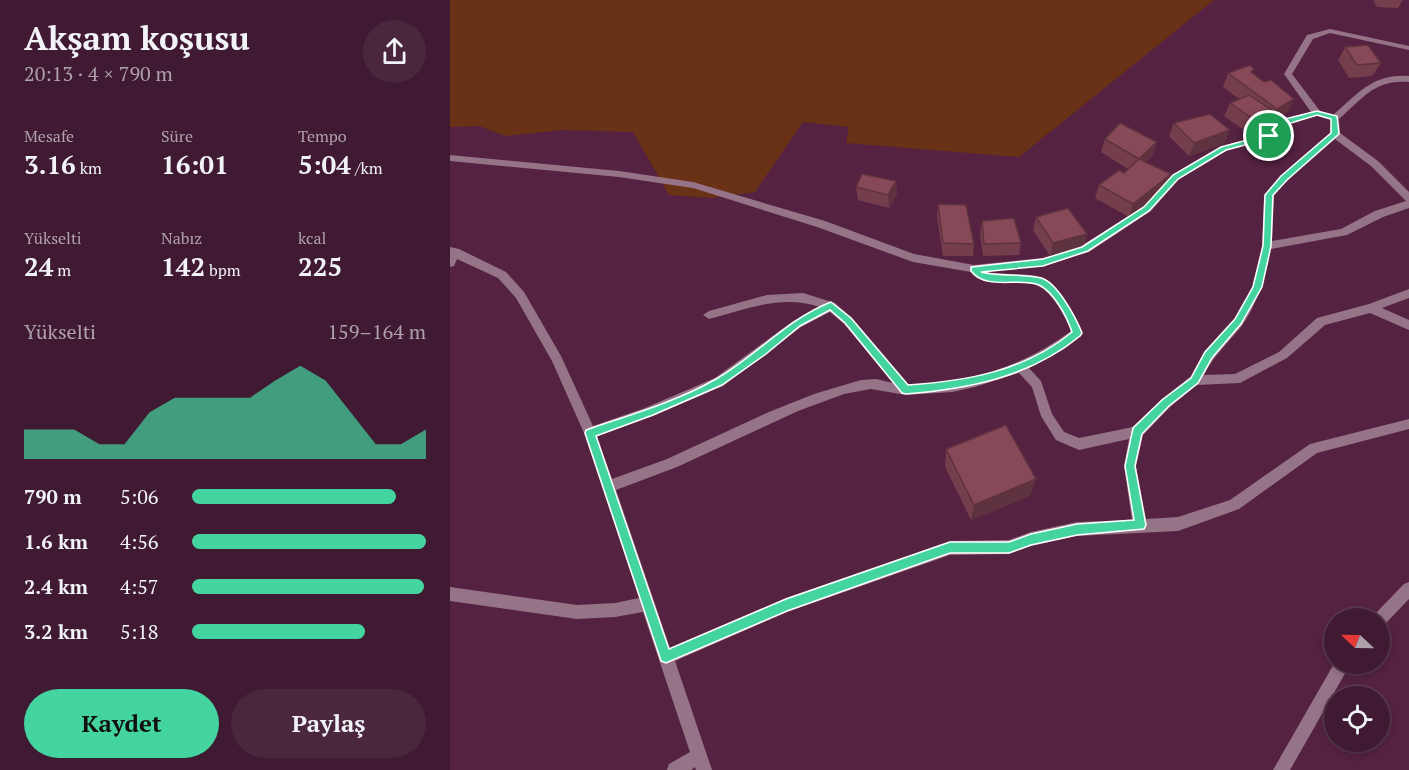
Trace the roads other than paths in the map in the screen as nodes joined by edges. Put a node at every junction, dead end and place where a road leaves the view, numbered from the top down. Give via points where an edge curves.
1 (1409, 48) edge
2 (1409, 79) edge
3 (1317, 113) junction
4 (1335, 118) junction
5 (1335, 134) junction
6 (450, 158) edge
7 (1409, 199) edge
8 (1409, 204) edge
9 (1267, 246) junction
10 (452, 256) edge
11 (974, 269) junction
12 (1409, 293) edge
13 (831, 306) junction
14 (1371, 308) junction
15 (709, 315) dead end
16 (1409, 325) edge
17 (1021, 367) junction
18 (1195, 380) junction
19 (906, 390) junction
20 (1409, 424) edge
21 (1137, 432) junction
22 (590, 433) junction
23 (608, 487) junction
24 (1140, 525) junction
25 (1409, 589) edge
26 (450, 594) edge
27 (648, 604) junction
28 (1390, 609) edge
29 (666, 657) junction
30 (1337, 674) edge
31 (702, 763) edge
32 (675, 770) edge
33 (1281, 770) edge

1 - 3 street via 1330,31 1310,37 1288,74
2 - 4 street via 1394,76 1376,81
3 - 4 street
3 - 11 street via 1288,121 1269,136 1224,149 1176,177 1147,209 1085,249 1043,262
4 - 5 street
5 - 7 street via 1393,179
5 - 9 street via 1269,195
6 - 11 street via 693,185 913,258
8 - 9 street via 1343,232
9 - 18 street via 1257,287 1238,322 1208,355
10 - 22 street via 502,275 520,295 557,359
11 - 17 street via 978,275 1040,281 1053,292 1073,322 1077,333
12 - 14 street
13 - 15 street via 803,297 767,299
13 - 19 street
13 - 22 street via 797,324 719,382
14 - 16 street
14 - 18 street via 1321,321 1283,355 1236,379
17 - 19 street via 990,378
17 - 21 street via 1037,385 1047,416 1060,436 1079,444
18 - 21 street
19 - 23 street via 874,384 836,392
20 - 24 street via 1314,448 1234,505 1178,524
21 - 24 street via 1130,466
22 - 23 street
23 - 27 street
24 - 29 street via 1077,529 1009,547 950,548 786,605
25 - 28 street
26 - 27 street via 577,612
27 - 29 street
29 - 31 street
30 - 33 street
31 - 32 street

